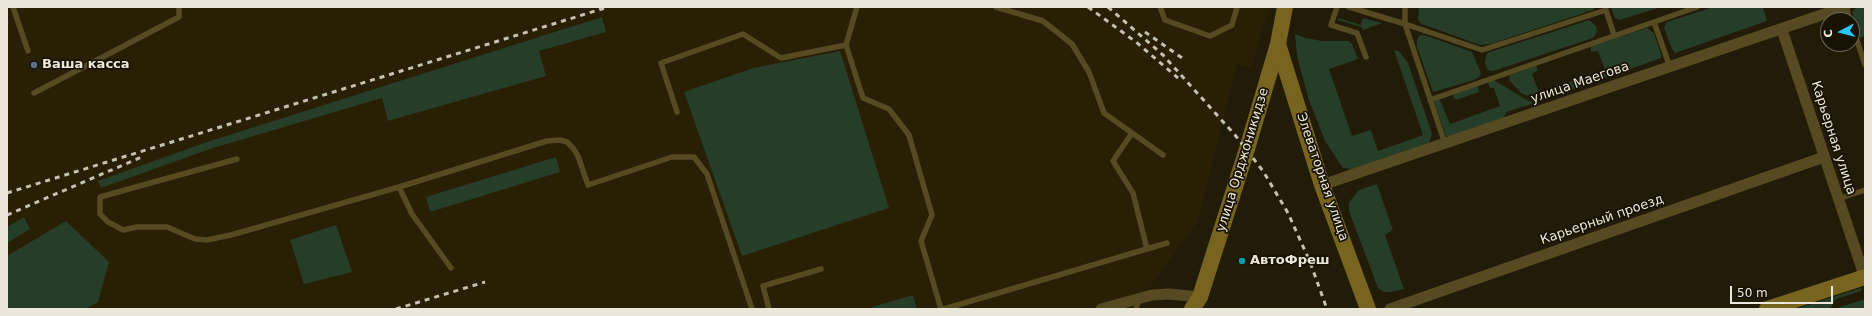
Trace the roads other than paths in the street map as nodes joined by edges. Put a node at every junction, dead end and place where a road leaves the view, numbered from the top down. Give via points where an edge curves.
1 (13, 7) edge
2 (179, 7) edge
3 (857, 7) edge
4 (996, 7) edge
5 (1160, 7) edge
6 (1237, 7) edge
7 (1285, 7) edge
8 (1337, 7) edge
9 (1349, 7) edge
10 (1405, 7) edge
11 (1697, 7) edge
12 (1846, 7) edge
13 (1605, 8) edge
14 (1654, 22) junction
15 (1405, 24) junction
16 (1782, 30) junction
17 (1614, 35) junction
18 (1278, 44) junction
19 (846, 45) junction
20 (1860, 50) edge
21 (28, 51) dead end
22 (1366, 57) dead end
23 (1865, 65) edge
24 (1670, 68) junction
25 (34, 93) dead end
26 (1430, 100) junction
27 (677, 112) dead end
28 (1132, 133) junction
29 (1445, 144) junction
30 (1163, 154) dead end
31 (1824, 156) junction
32 (237, 159) dead end
33 (1322, 185) junction
34 (400, 187) junction
35 (1865, 190) edge
36 (1838, 199) junction
37 (1167, 243) dead end
38 (1147, 249) junction
39 (451, 268) dead end
40 (821, 269) dead end
41 (1865, 277) edge
42 (1196, 303) edge
43 (1137, 304) edge
44 (752, 309) edge
45 (769, 309) edge
46 (942, 309) edge
47 (1101, 309) edge
48 (1368, 309) edge
49 (1390, 309) edge
50 (1767, 309) edge

1 - 21 lane
2 - 25 lane via 179,17
3 - 19 lane
4 - 28 lane via 1043,21 1072,44 1089,72 1104,114
5 - 6 lane via 1165,20 1210,36 1232,25
7 - 18 main road, улица Орджоникидзе
8 - 22 lane via 1331,25 1357,33
9 - 15 lane
10 - 15 lane
11 - 14 lane
12 - 16 street, улица Маегова
13 - 15 lane via 1482,50
13 - 17 lane
14 - 17 lane
14 - 24 lane
15 - 26 lane
16 - 24 street, улица Маегова
16 - 31 street, Карьерная улица
17 - 26 lane
18 - 33 main road, Элеваторная улица
18 - 42 main road, улица Орджоникидзе via 1247,149
19 - 27 lane via 781,58 743,34 661,63
19 - 46 lane via 863,98 889,109 909,135 932,215 921,241
20 - 23 lane
24 - 29 street, улица Маегова
26 - 29 lane
28 - 30 lane
28 - 38 lane via 1113,161 1133,193
29 - 33 street, улица Маегова
31 - 36 street, Карьерная улица
31 - 49 street, Карьерный проезд
32 - 34 lane via 100,197 100,214 123,230 137,227 167,227 207,240
33 - 48 main road, Элеваторная улица
34 - 39 lane via 412,214
34 - 44 lane via 553,141 567,142 573,148 588,185 672,157 694,157 707,174
35 - 36 lane
36 - 41 street, Карьерная улица
37 - 38 lane
38 - 46 lane
40 - 45 lane via 763,286
41 - 50 main road
42 - 43 street via 1169,294
43 - 47 street

